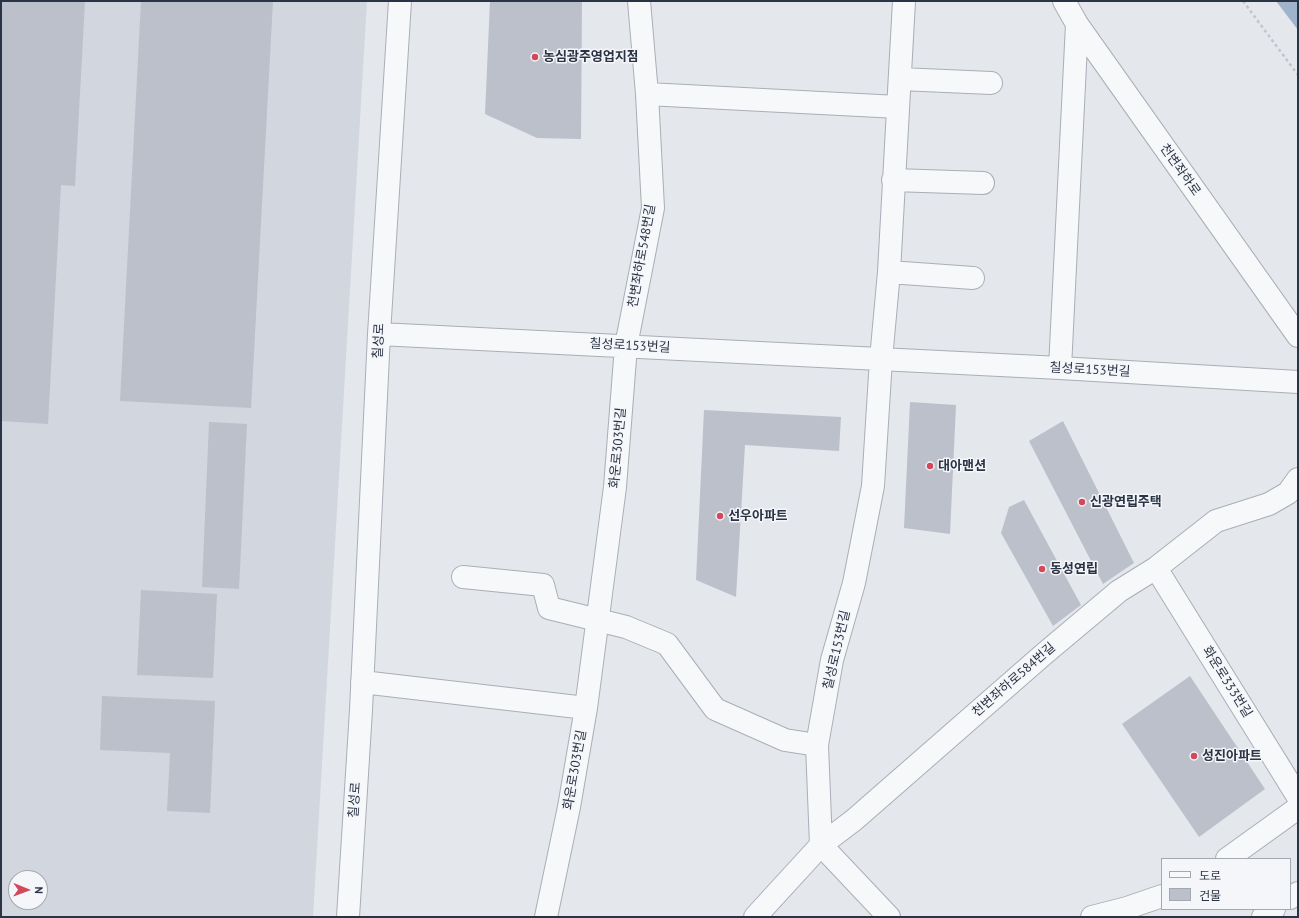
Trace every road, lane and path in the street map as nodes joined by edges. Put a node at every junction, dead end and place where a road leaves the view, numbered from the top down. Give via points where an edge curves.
1 (400, 1) edge
2 (639, 1) edge
3 (904, 1) edge
4 (1064, 1) edge
5 (1243, 1) edge
6 (1076, 24) junction
7 (1298, 76) edge
8 (900, 79) junction
9 (991, 83) dead end
10 (647, 94) junction
11 (898, 108) junction
12 (893, 180) junction
13 (983, 183) dead end
14 (889, 272) junction
15 (973, 278) dead end
16 (379, 334) junction
17 (1298, 336) edge
18 (626, 346) junction
19 (881, 359) junction
20 (1060, 368) junction
21 (1298, 382) edge
22 (1298, 479) edge
23 (1156, 568) junction
24 (463, 577) dead end
25 (598, 621) junction
26 (362, 682) junction
27 (586, 708) junction
28 (817, 745) junction
29 (1298, 797) edge
30 (1298, 808) edge
31 (821, 845) junction
32 (1228, 858) edge
33 (1161, 896) edge
34 (1273, 910) edge
35 (348, 917) edge
36 (546, 917) edge
37 (755, 917) edge
38 (889, 917) edge
39 (1092, 917) edge
40 (1263, 917) edge

1 - 16 street, 칠성로
2 - 10 street, 천변좌하로548번길
3 - 8 street, 칠성로153번길
4 - 6 street, 천변좌하로
5 - 7 path
6 - 17 street, 천변좌하로
6 - 20 street
8 - 9 street
8 - 11 street, 칠성로153번길
10 - 11 street
10 - 18 street, 천변좌하로548번길 via 653,208
11 - 12 street, 칠성로153번길
12 - 13 street
12 - 14 street, 칠성로153번길
14 - 15 street
14 - 19 street, 칠성로153번길
16 - 18 street, 칠성로153번길
16 - 26 street, 칠성로
18 - 19 street, 칠성로153번길
18 - 25 street, 화운로303번길 via 615,487
19 - 20 street, 칠성로153번길
19 - 28 street, 칠성로153번길 via 873,486 854,584 832,660
20 - 21 street, 칠성로153번길
22 - 23 street, 천변좌하로584번길 via 1288,492 1269,504 1216,521
23 - 29 street, 화운로333번길
23 - 31 street, 천변좌하로584번길 via 1119,591 854,820
24 - 25 street via 543,585 549,608
25 - 27 street, 화운로303번길
25 - 28 street via 626,627 666,644 715,709 785,740
26 - 27 street
26 - 35 street, 칠성로
27 - 36 street, 화운로303번길
28 - 31 street, 칠성로153번길
30 - 32 street
31 - 37 street, 천변좌하로584번길
31 - 38 street
33 - 39 street
34 - 40 street

